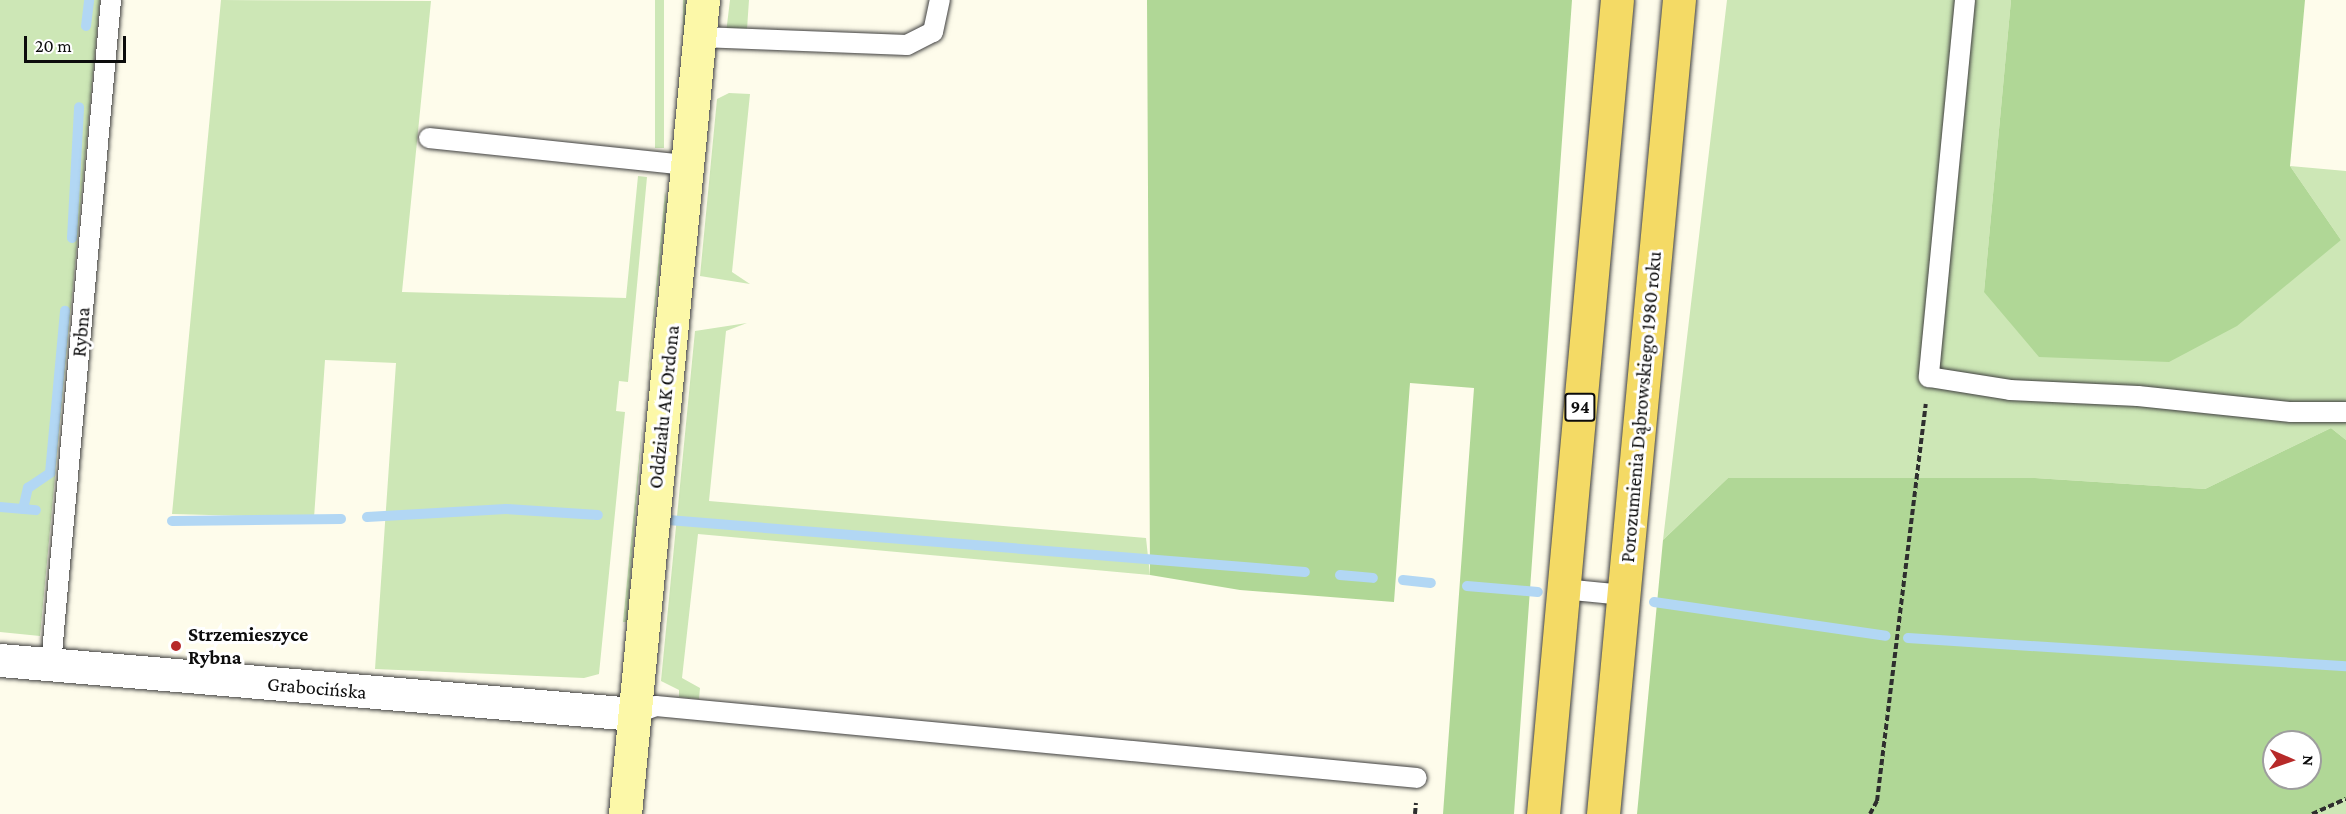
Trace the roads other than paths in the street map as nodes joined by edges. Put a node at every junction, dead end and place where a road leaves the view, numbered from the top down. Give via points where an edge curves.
1 (111, 0) edge
2 (703, 0) edge
3 (940, 0) edge
4 (1617, 0) edge
5 (1679, 0) edge
6 (1965, 0) edge
7 (700, 37) junction
8 (429, 138) dead end
9 (687, 165) junction
10 (2346, 412) edge
11 (1563, 589) junction
12 (1624, 595) junction
13 (0, 660) edge
14 (51, 664) junction
15 (634, 714) junction
16 (1418, 778) dead end
17 (625, 814) edge
18 (1543, 814) edge
19 (1603, 814) edge

1 - 14 lane, Rybna
2 - 7 street, Oddziału AK Ordona
3 - 7 lane via 933,32 907,45
4 - 11 main road, 94
5 - 12 main road, Porozumienia Dąbrowskiego 1980 roku
6 - 10 lane via 1929,377 2010,390
7 - 9 street, Oddziału AK Ordona
8 - 9 lane
9 - 15 street, Oddziału AK Ordona
11 - 12 lane
11 - 18 main road, 94
12 - 19 main road, Porozumienia Dąbrowskiego 1980 roku
13 - 14 street, Grabocińska
14 - 15 street, Grabocińska
15 - 16 lane via 656,706
15 - 17 street, Oddziału AK Ordona

